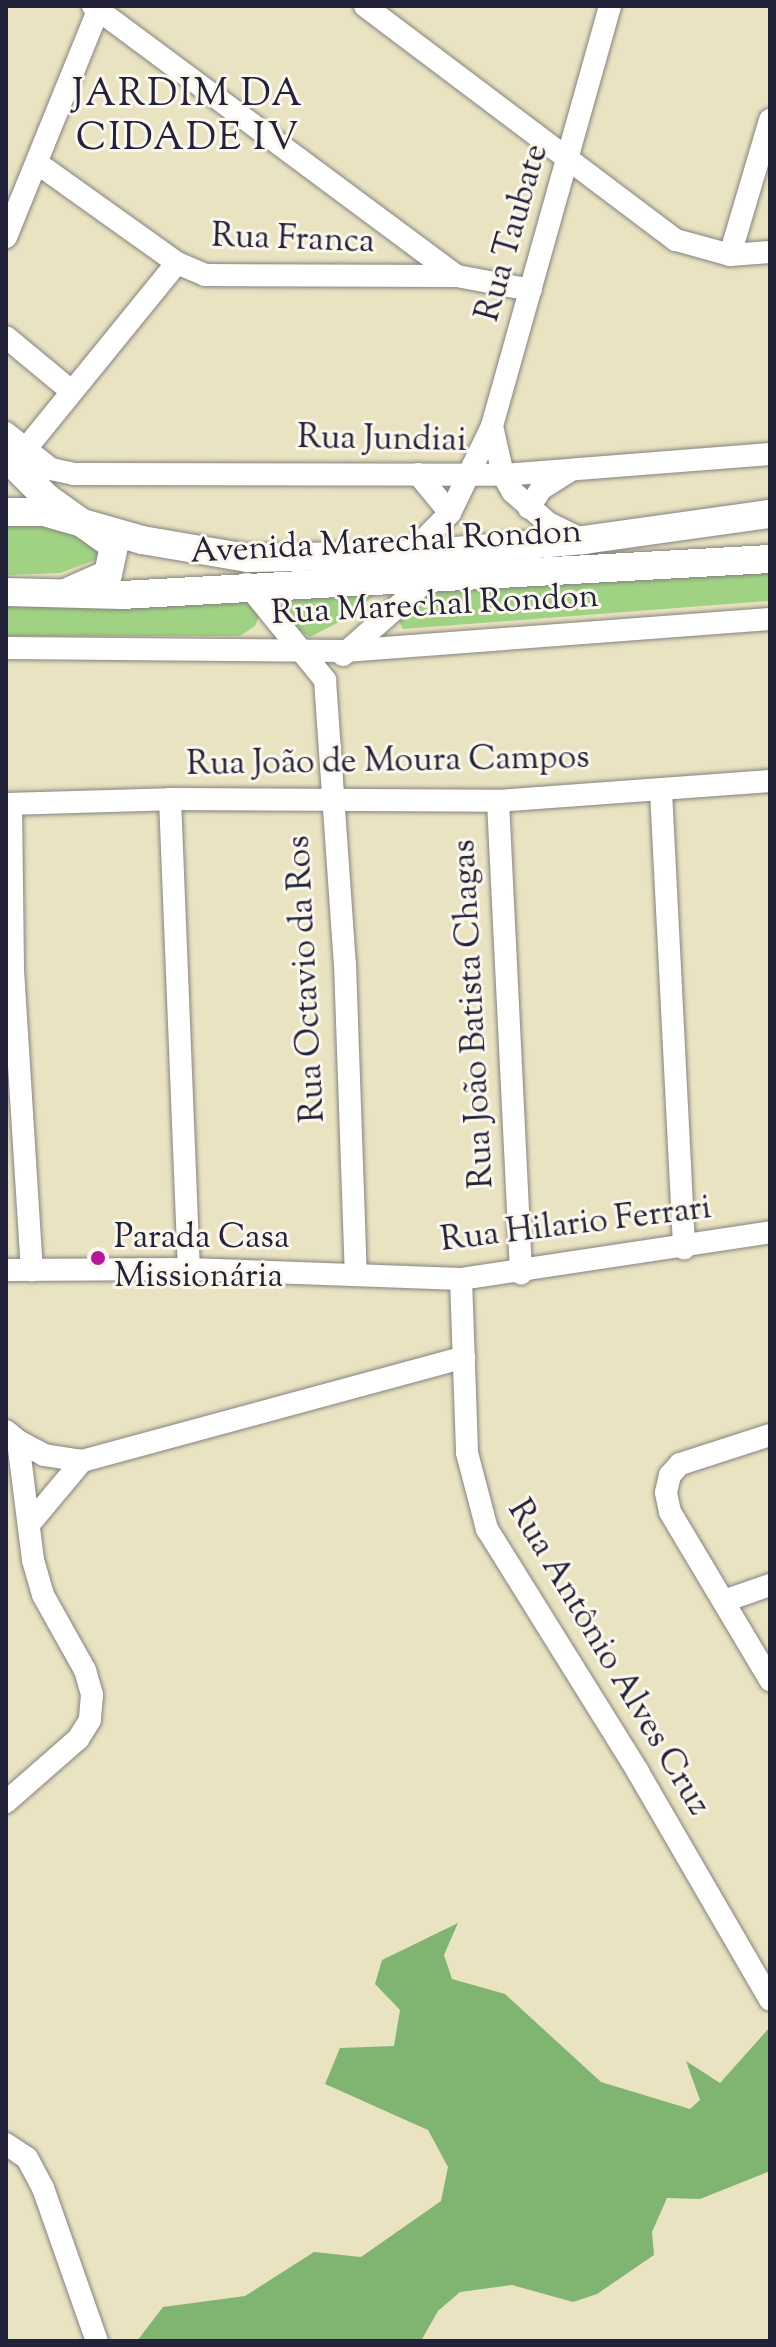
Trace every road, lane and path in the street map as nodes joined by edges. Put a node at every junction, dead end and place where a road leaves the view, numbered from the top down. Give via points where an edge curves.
1 (365, 6) edge
2 (610, 6) edge
3 (97, 7) edge
4 (770, 120) edge
5 (570, 158) junction
6 (37, 163) junction
7 (6, 237) edge
8 (770, 252) edge
9 (730, 255) junction
10 (177, 263) junction
11 (457, 276) junction
12 (531, 290) junction
13 (6, 337) edge
14 (70, 390) junction
15 (492, 426) junction
16 (6, 433) edge
17 (15, 454) edge
18 (770, 454) edge
19 (574, 470) junction
20 (418, 474) junction
21 (472, 475) junction
22 (503, 475) junction
23 (529, 508) junction
24 (6, 512) edge
25 (450, 513) junction
26 (770, 514) edge
27 (88, 523) junction
28 (584, 540) junction
29 (409, 555) junction
30 (770, 559) edge
31 (434, 574) junction
32 (247, 584) junction
33 (6, 592) edge
34 (58, 595) junction
35 (389, 611) junction
36 (770, 619) edge
37 (414, 646) junction
38 (6, 648) edge
39 (303, 650) junction
40 (345, 651) junction
41 (325, 680) junction
42 (770, 781) edge
43 (661, 791) junction
44 (170, 799) junction
45 (331, 799) junction
46 (498, 801) junction
47 (8, 804) edge
48 (770, 1232) edge
49 (684, 1248) junction
50 (189, 1269) junction
51 (6, 1270) edge
52 (32, 1270) junction
53 (521, 1273) junction
54 (356, 1275) junction
55 (461, 1279) junction
56 (464, 1357) junction
57 (770, 1435) edge
58 (12, 1436) edge
59 (82, 1461) junction
60 (31, 1522) junction
61 (770, 1585) edge
62 (724, 1601) junction
63 (770, 1680) edge
64 (6, 1802) edge
65 (770, 2000) edge
66 (6, 2144) edge
67 (97, 2341) edge

1 - 5 street
2 - 5 street, Rua Taubate
3 - 6 street
3 - 11 street
4 - 9 street
5 - 9 street via 676,240
5 - 12 street, Rua Taubate
6 - 7 street
6 - 10 street, Rua Franca
8 - 9 street
10 - 11 street, Rua Franca via 205,275
10 - 14 street
11 - 12 street, Rua Franca
12 - 15 street, Rua Taubate
13 - 14 street
14 - 17 street
15 - 21 street, Rua Taubate
15 - 22 street
16 - 17 street, Rua Jundiai
17 - 20 street, Rua Jundiai via 74,474
17 - 27 main road via 47,498
18 - 19 street, Rua Jundiai
19 - 22 street, Rua Jundiai
19 - 23 street via 549,481
20 - 21 street, Rua Jundiai
20 - 25 street
21 - 22 street, Rua Jundiai
21 - 25 street, Rua Taubate
22 - 23 street
23 - 28 street
24 - 27 main road, Avenida Marechal Rondon via 44,512
25 - 29 street, Rua Taubate
26 - 28 main road, Avenida Marechal Rondon
27 - 29 main road, Avenida Marechal Rondon via 142,540 247,558
27 - 34 main road via 114,546 112,567 94,581
28 - 29 main road, Avenida Marechal Rondon
30 - 31 main road, Avenida Marechal Rondon
31 - 32 main road, Avenida Marechal Rondon
31 - 35 street
32 - 34 main road, Avenida Marechal Rondon
32 - 39 street
33 - 34 main road, Avenida Marechal Rondon
35 - 37 street via 387,626
35 - 40 street
36 - 37 street, Rua Marechal Rondon
37 - 40 street, Rua Marechal Rondon
38 - 39 street, Rua Marechal Rondon
39 - 40 street, Rua Marechal Rondon
39 - 41 street
40 - 41 street
41 - 45 street, Rua Octavio da Ros
42 - 43 street, Rua João de Moura Campos
43 - 46 street, Rua João de Moura Campos
43 - 49 street
44 - 45 street, Rua João de Moura Campos
44 - 47 street, Rua João de Moura Campos
44 - 50 street
45 - 46 street, Rua João de Moura Campos
45 - 54 street, Rua Octavio da Ros via 345,964
46 - 53 street, Rua João Batista Chagas
47 - 52 street
48 - 49 street, Rua Hilario Ferrari
49 - 53 street, Rua Hilario Ferrari
50 - 52 street, Rua Hilario Ferrari
50 - 54 street, Rua Hilario Ferrari
51 - 52 street, Rua Hilario Ferrari
53 - 55 street, Rua Hilario Ferrari
54 - 55 street, Rua Hilario Ferrari
55 - 56 street, Rua Antônio Alves Cruz
56 - 59 street
56 - 65 street, Rua Antônio Alves Cruz via 467,1453 487,1529 638,1772
57 - 62 street via 697,1456 670,1475 670,1512
58 - 59 street via 44,1455
58 - 60 street
59 - 60 street
60 - 64 street via 33,1560 43,1595 85,1670 92,1695 90,1720 78,1739
61 - 62 street
62 - 63 street
66 - 67 street via 27,2158 43,2188

